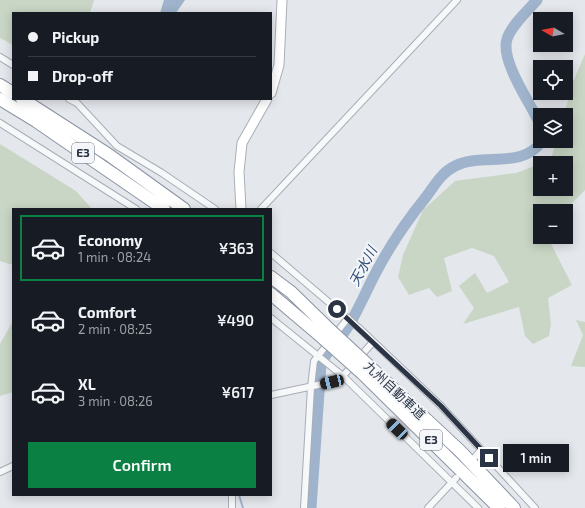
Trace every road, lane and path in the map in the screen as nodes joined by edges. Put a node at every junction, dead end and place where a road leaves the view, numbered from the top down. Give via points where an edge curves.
1 (282, 0) edge
2 (456, 0) edge
3 (0, 58) edge
4 (12, 64) edge
5 (0, 85) edge
6 (272, 90) edge
7 (12, 92) edge
8 (0, 99) edge
9 (24, 100) edge
10 (72, 100) edge
11 (266, 100) edge
12 (0, 124) edge
13 (134, 208) edge
14 (163, 208) edge
15 (183, 208) edge
16 (214, 208) edge
17 (241, 208) edge
18 (263, 208) edge
19 (272, 254) edge
20 (272, 278) edge
21 (272, 295) edge
22 (348, 318) junction
23 (272, 319) edge
24 (327, 335) junction
25 (374, 342) junction
26 (319, 356) junction
27 (366, 370) junction
28 (343, 376) junction
29 (311, 387) junction
30 (272, 395) edge
31 (481, 450) junction
32 (475, 457) dead end
33 (12, 466) edge
34 (0, 472) edge
35 (454, 480) junction
36 (232, 496) edge
37 (232, 508) edge
38 (304, 508) edge
39 (428, 508) edge
40 (478, 508) edge
41 (499, 508) edge
42 (514, 508) edge
43 (535, 508) edge

1 - 6 street via 279,65
2 - 18 street
3 - 4 street
5 - 7 highway
8 - 14 highway, E3
9 - 15 highway, E3 via 109,155
10 - 16 street via 117,146
11 - 17 street via 242,143 239,172
12 - 13 street
19 - 22 street
20 - 24 highway, 九州自動車道 / E3 via 291,292
21 - 24 highway, 九州自動車道 / E3
22 - 25 street
22 - 26 street
23 - 26 street
24 - 27 highway, 九州自動車道 / E3, bridge
25 - 28 street
25 - 31 street via 441,406
26 - 28 street
26 - 29 street via 314,362
27 - 41 highway, 九州自動車道 / E3
27 - 42 highway, 九州自動車道 / E3 via 454,446
28 - 29 street via 332,382
28 - 35 street
29 - 30 street
29 - 38 street
31 - 32 street
31 - 43 street
33 - 34 street
35 - 39 street
35 - 40 street
36 - 37 street

